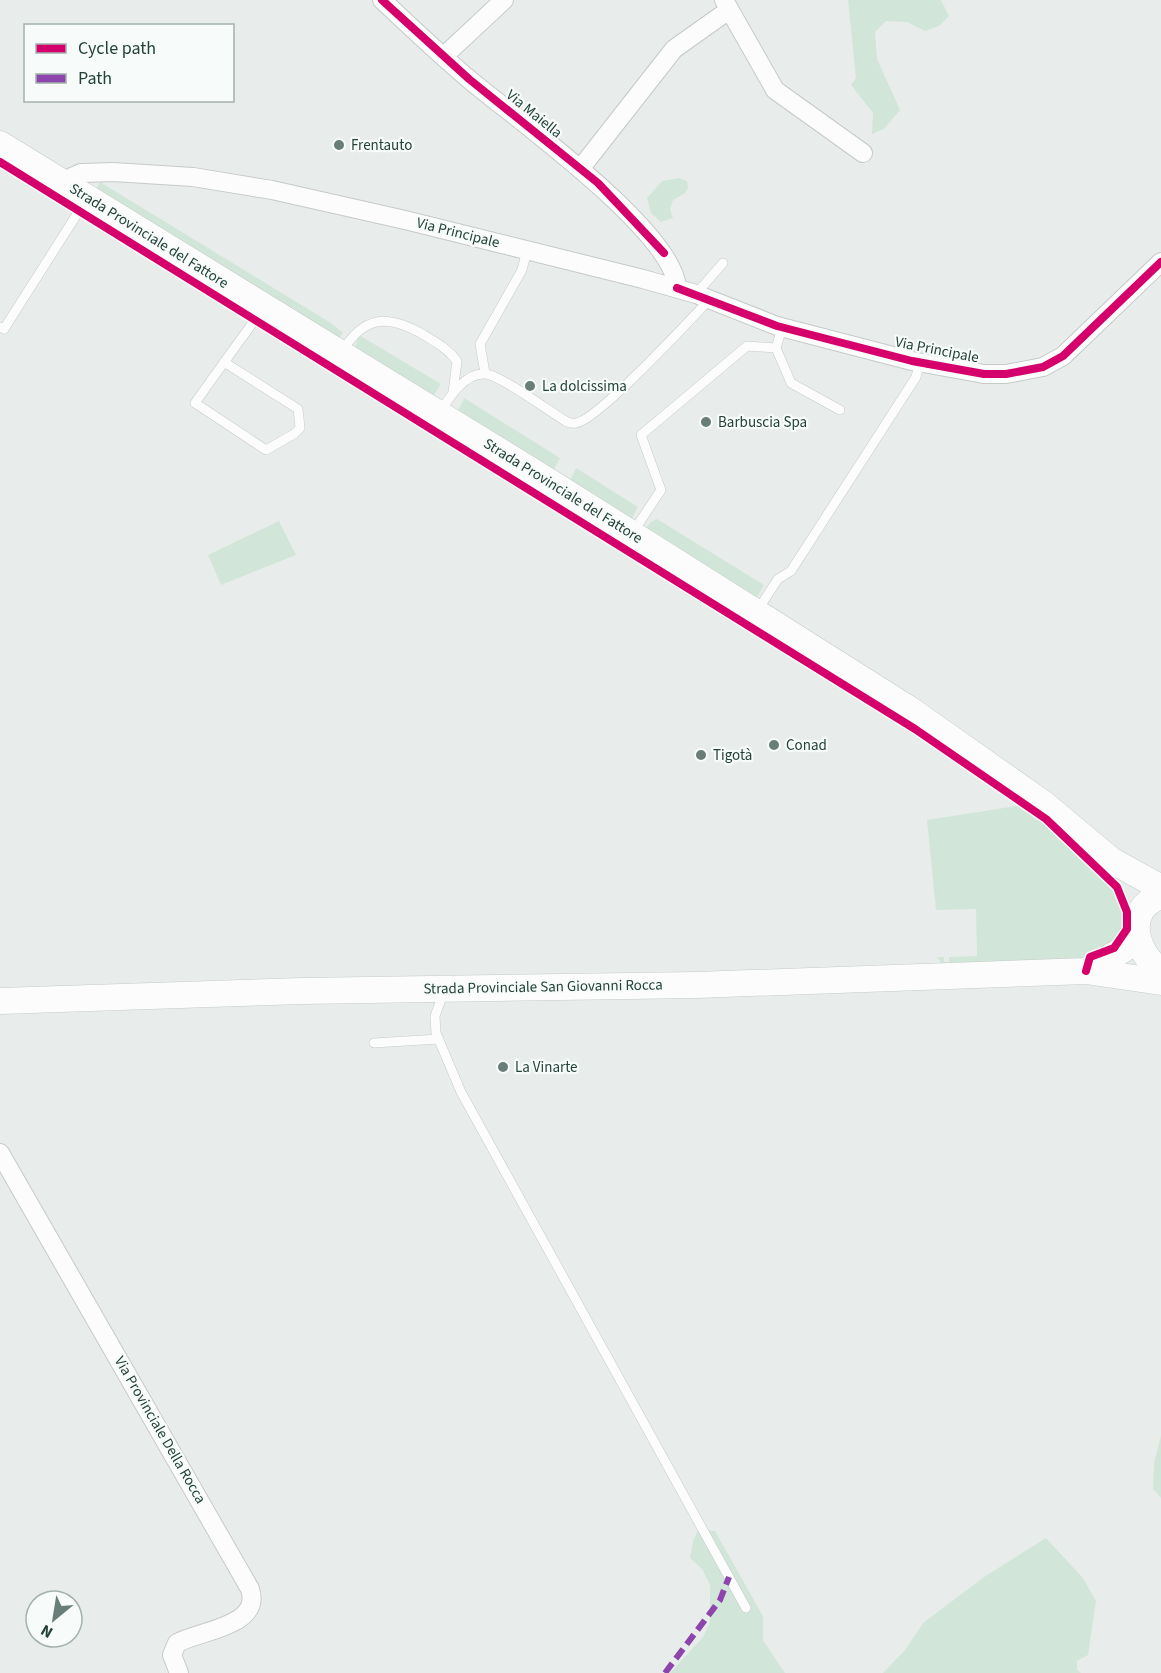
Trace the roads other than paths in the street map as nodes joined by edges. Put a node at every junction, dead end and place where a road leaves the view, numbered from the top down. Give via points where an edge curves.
1 (382, 0) edge
2 (504, 0) edge
3 (726, 5) edge
4 (444, 56) junction
5 (0, 144) edge
6 (863, 153) dead end
7 (580, 169) junction
8 (77, 192) junction
9 (527, 250) junction
10 (1161, 262) edge
11 (723, 263) dead end
12 (677, 288) junction
13 (702, 297) junction
14 (265, 307) junction
15 (782, 328) junction
16 (1, 331) edge
17 (776, 348) junction
18 (340, 354) junction
19 (224, 362) junction
20 (920, 362) junction
21 (485, 373) junction
22 (453, 392) junction
23 (840, 410) dead end
24 (439, 414) junction
25 (632, 534) junction
26 (756, 613) junction
27 (1111, 860) junction
28 (1161, 888) edge
29 (1161, 896) edge
30 (1138, 920) junction
31 (1086, 971) junction
32 (1161, 971) edge
33 (1161, 982) edge
34 (444, 988) junction
35 (0, 1001) edge
36 (439, 1039) junction
37 (374, 1044) dead end
38 (0, 1153) edge
39 (746, 1608) dead end
40 (179, 1673) edge

1 - 4 street, Via Maiella
2 - 4 street
3 - 6 street via 775,90
3 - 7 street via 674,49
4 - 7 street, Via Maiella
5 - 8 main road, Strada Provinciale del Fattore
7 - 12 street, Via Maiella via 660,248
8 - 9 street, Via Principale via 72,177 81,173 193,177 284,193
8 - 14 main road, Strada Provinciale del Fattore
8 - 16 lane
9 - 12 street, Via Principale
9 - 21 lane via 522,270 480,344
10 - 20 street, Via Principale via 1062,356 1043,367 984,374
11 - 13 lane
12 - 13 street, Via Principale
13 - 15 street, Via Principale
13 - 21 lane via 655,357 577,424 567,422
14 - 18 main road, Strada Provinciale del Fattore
14 - 19 lane
15 - 17 lane
15 - 20 street, Via Principale
17 - 23 lane via 791,383
17 - 25 lane via 747,346 641,435 661,490
18 - 22 lane via 352,334 364,327 400,321 448,349 457,361
18 - 24 main road, Strada Provinciale del Fattore
19 - 19 lane via 195,403 266,450 300,428 298,409
20 - 26 lane via 916,377 791,572 778,579
21 - 22 lane via 473,376
22 - 24 lane
24 - 25 main road, Strada Provinciale del Fattore
25 - 26 main road, Strada Provinciale del Fattore
26 - 27 main road, Strada Provinciale del Fattore via 909,709 1044,804
27 - 28 main road, Strada Provinciale del Fattore
27 - 30 main road, Strada Provinciale del Fattore via 1130,887
29 - 30 main road, Strada Provinciale San Giovanni Rocca via 1154,898
30 - 31 main road, Strada Provinciale San Giovanni Rocca via 1124,949
30 - 32 main road, Strada Provinciale del Fattore via 1140,948
31 - 33 main road, Strada Provinciale San Giovanni Rocca
31 - 34 main road, Strada Provinciale San Giovanni Rocca via 697,985
34 - 35 main road, Strada Provinciale San Giovanni Rocca
34 - 36 lane via 435,1016
36 - 37 lane
36 - 39 lane via 488,1143
38 - 40 street, Via Provinciale Della Rocca via 254,1599 244,1617 177,1643 172,1655

